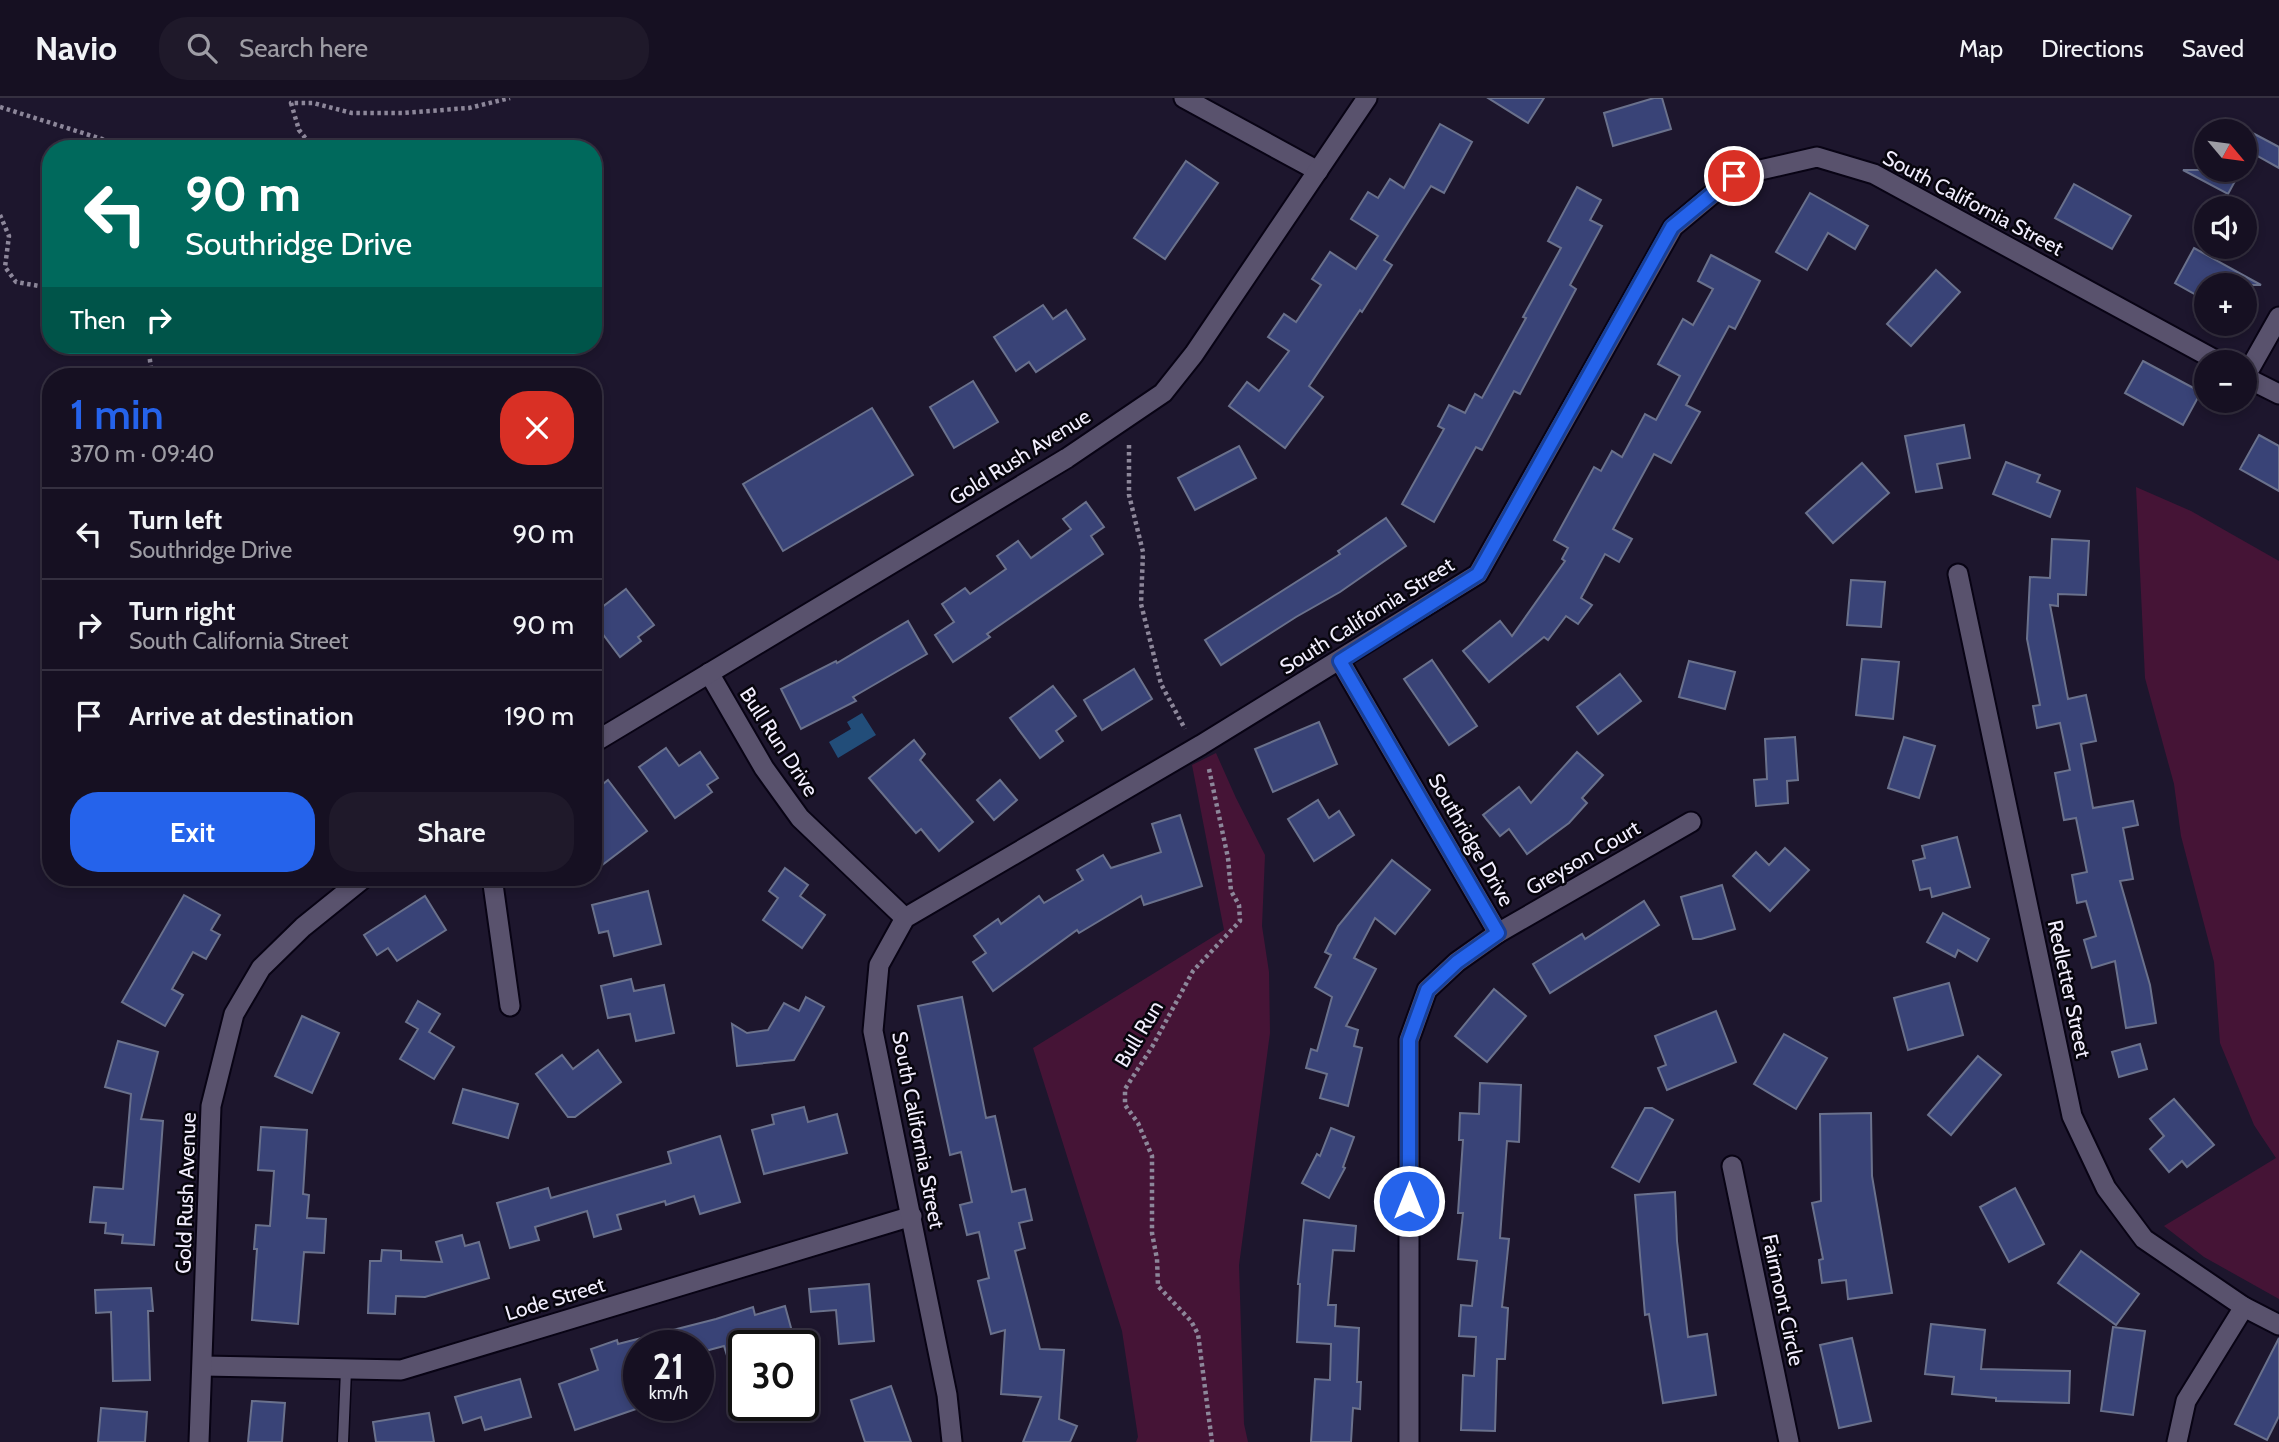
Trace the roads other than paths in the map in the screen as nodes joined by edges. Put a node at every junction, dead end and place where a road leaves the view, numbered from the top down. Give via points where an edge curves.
1 (1184, 98) edge
2 (1367, 98) edge
3 (1318, 170) junction
4 (2279, 317) edge
5 (2197, 350) edge
6 (2257, 356) edge
7 (2257, 383) edge
8 (2279, 394) edge
9 (1958, 574) dead end
10 (1340, 661) junction
11 (709, 673) junction
12 (602, 738) edge
13 (1691, 822) dead end
14 (354, 886) edge
15 (493, 886) edge
16 (905, 918) junction
17 (1498, 933) junction
18 (510, 1006) dead end
19 (1732, 1166) dead end
20 (912, 1216) junction
21 (2244, 1307) junction
22 (2279, 1325) edge
23 (203, 1366) junction
24 (346, 1370) junction
25 (199, 1442) edge
26 (343, 1442) edge
27 (953, 1442) edge
28 (1409, 1442) edge
29 (1789, 1442) edge
30 (2177, 1442) edge

1 - 3 street
2 - 3 street, Gold Rush Avenue
3 - 11 street, Gold Rush Avenue via 1163,393 1067,458
4 - 6 street
5 - 10 street, South California Street via 1874,174 1817,157 1734,176 1672,227 1478,574
7 - 8 street
9 - 21 street, Redletter Street via 2072,1116 2106,1188 2144,1239
10 - 16 street, South California Street
10 - 17 street, Southridge Drive
11 - 12 street, Gold Rush Avenue
11 - 16 street, Bull Run Drive via 764,768 800,818
13 - 17 street, Greyson Court
14 - 23 street, Gold Rush Avenue via 261,968 234,1014 211,1106
15 - 18 street
16 - 20 street, South California Street via 879,965 873,1031
17 - 28 street, Southridge Drive via 1427,990 1409,1040
19 - 29 street, Fairmont Circle
20 - 24 street, Lode Street via 401,1370
20 - 27 street, South California Street
21 - 22 street, Redletter Street
21 - 30 street via 2186,1401
23 - 24 street, Lode Street
23 - 25 street, Gold Rush Avenue
24 - 26 lane

